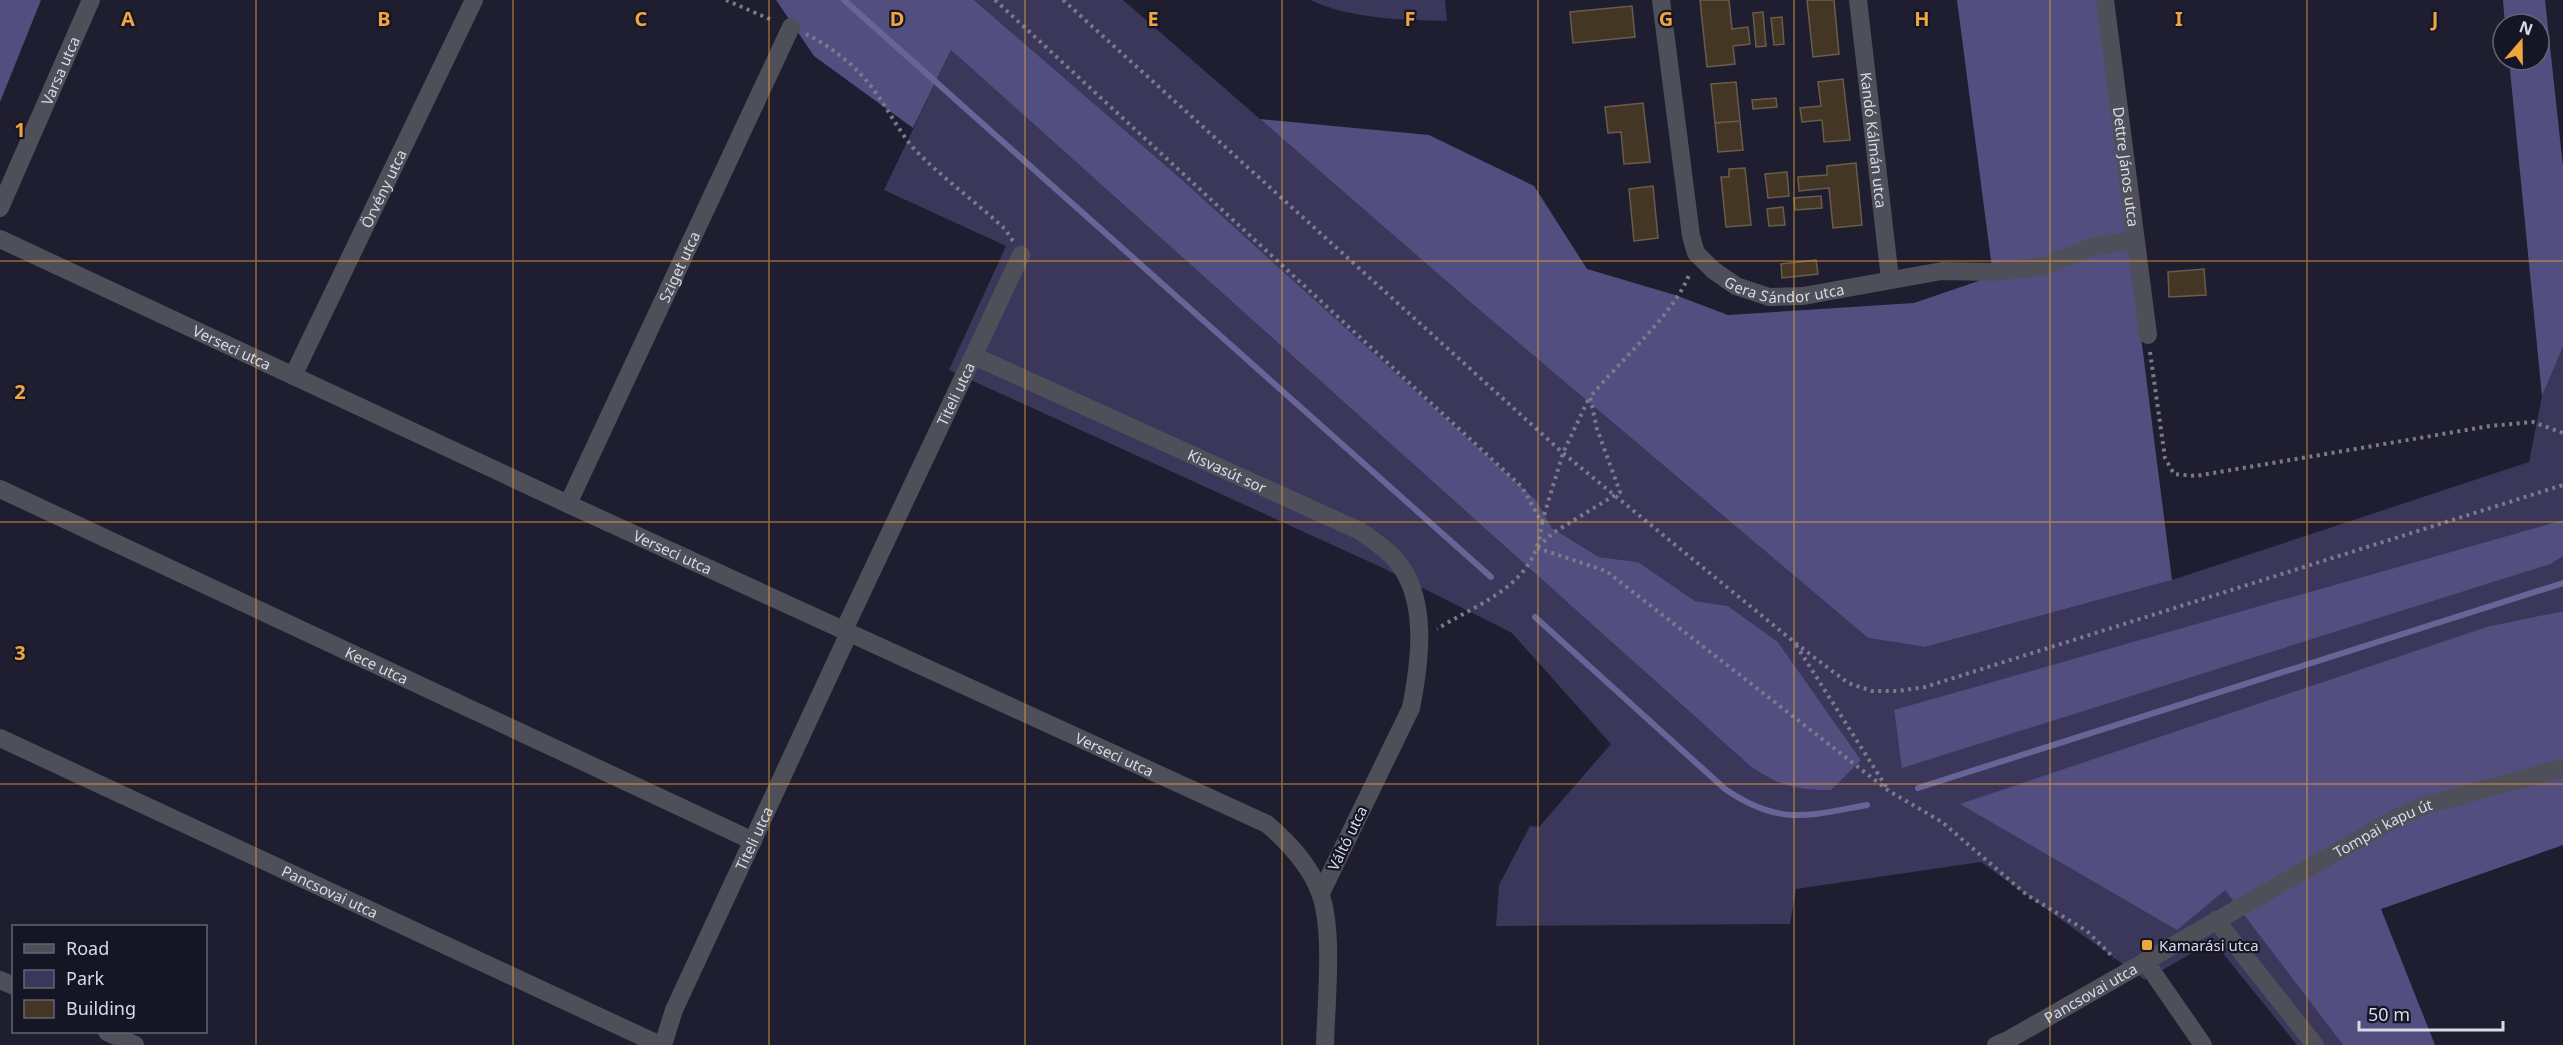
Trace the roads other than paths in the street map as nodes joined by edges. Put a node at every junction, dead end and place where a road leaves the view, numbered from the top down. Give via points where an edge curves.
1 (91, 0) edge
2 (474, 0) edge
3 (1660, 0) edge
4 (1858, 0) edge
5 (2105, 0) edge
6 (791, 27) road end
7 (0, 208) edge
8 (0, 239) edge
9 (2134, 240) junction
10 (1021, 255) road end
11 (1890, 279) junction
12 (2148, 335) road end
13 (974, 356) junction
14 (293, 376) junction
15 (0, 489) edge
16 (568, 504) junction
17 (847, 632) junction
18 (1419, 640) joint
19 (0, 738) edge
20 (2563, 768) edge
21 (753, 842) junction
22 (1321, 893) junction
23 (2216, 920) junction
24 (2145, 961) junction
25 (109, 1033) edge
26 (135, 1045) edge
27 (661, 1045) edge
28 (1325, 1045) edge
29 (1996, 1045) edge
30 (2203, 1045) edge
31 (2315, 1045) edge

1 - 7 street, Varsa utca
2 - 14 street, Örvény utca
3 - 11 street, Gera Sándor utca via 1682,176 1696,253 1736,286 1768,297 1803,296
4 - 11 street, Kandó Kálmán utca
5 - 9 street, Dettre János utca
6 - 16 street, Sziget utca
8 - 14 street, Verseci utca
9 - 11 street, Gera Sándor utca via 2092,247 2044,266 1995,272 1942,271
9 - 12 street, Dettre János utca
10 - 13 street, Titeli utca
13 - 17 street, Titeli utca
13 - 18 street, Kisvasút sor via 1360,531 1396,559 1410,580
14 - 16 street, Verseci utca
15 - 21 street, Kece utca
16 - 17 street, Verseci utca
17 - 21 street, Titeli utca
17 - 22 street, Verseci utca via 1267,824 1306,866
18 - 22 street, Váltó utca via 1411,708
19 - 27 street, Pancsovai utca
20 - 23 street, Tompai kapu út via 2426,805 2396,818
21 - 27 street, Titeli utca
22 - 28 street via 1328,925
23 - 24 street, Pancsovai utca
23 - 31 street
24 - 29 street, Pancsovai utca
24 - 30 street
25 - 26 street

